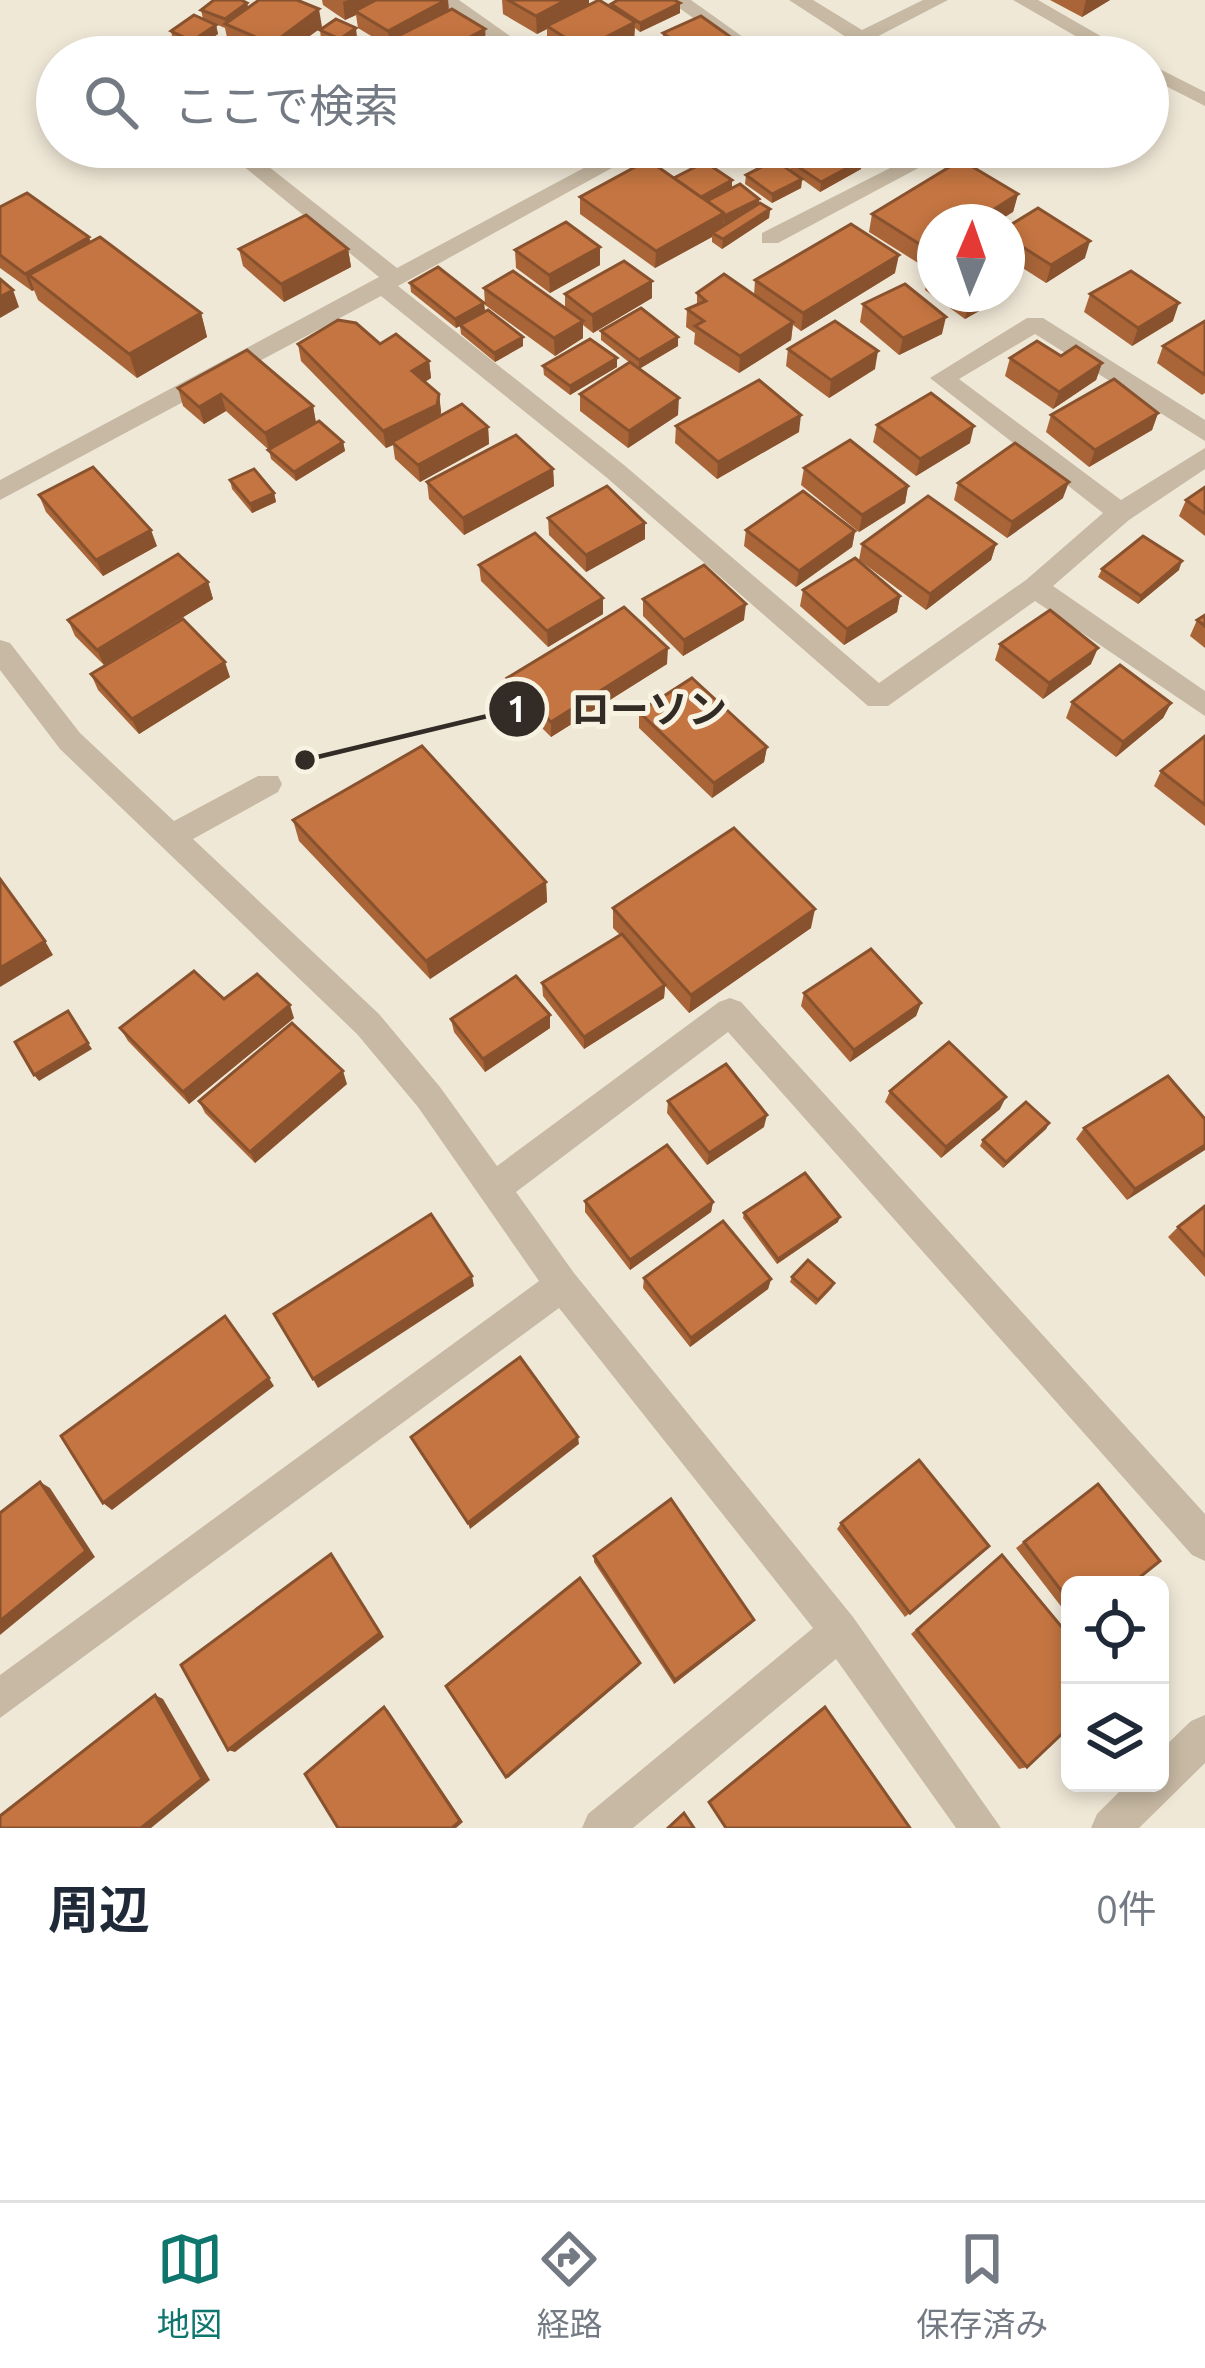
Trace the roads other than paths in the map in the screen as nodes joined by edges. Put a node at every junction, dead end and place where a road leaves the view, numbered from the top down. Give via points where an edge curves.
1 (446, 0) edge
2 (678, 0) edge
3 (800, 0) edge
4 (938, 0) edge
5 (1024, 0) edge
6 (499, 36) edge
7 (730, 36) edge
8 (859, 36) edge
9 (866, 36) edge
10 (1089, 36) edge
11 (1169, 80) edge
12 (1205, 100) edge
13 (256, 168) edge
14 (600, 168) edge
15 (907, 168) edge
16 (770, 238) dead end
17 (389, 281) junction
18 (1205, 432) edge
19 (1205, 457) edge
20 (0, 491) edge
21 (1120, 513) junction
22 (1035, 586) junction
23 (0, 650) edge
24 (1205, 705) edge
25 (268, 784) dead end
26 (170, 837) junction
27 (496, 1187) junction
28 (562, 1285) junction
29 (1205, 1542) edge
30 (839, 1631) junction
31 (0, 1699) edge
32 (1205, 1735) edge
33 (1169, 1770) edge
34 (1147, 1792) edge
35 (602, 1828) edge
36 (981, 1828) edge
37 (1111, 1828) edge

1 - 6 street
2 - 7 street
3 - 8 street
4 - 9 street
5 - 10 street
11 - 12 street
13 - 17 street
14 - 17 street
15 - 16 street
17 - 20 street
17 - 22 street via 878,698
18 - 21 street via 1035,323 943,378
19 - 21 street
21 - 22 street
22 - 24 street
23 - 26 street via 70,741
25 - 26 street
26 - 27 street via 368,1024
27 - 28 street
27 - 29 street via 730,1012
28 - 30 street
28 - 31 street
30 - 35 street
30 - 36 street
32 - 33 street
34 - 37 street

